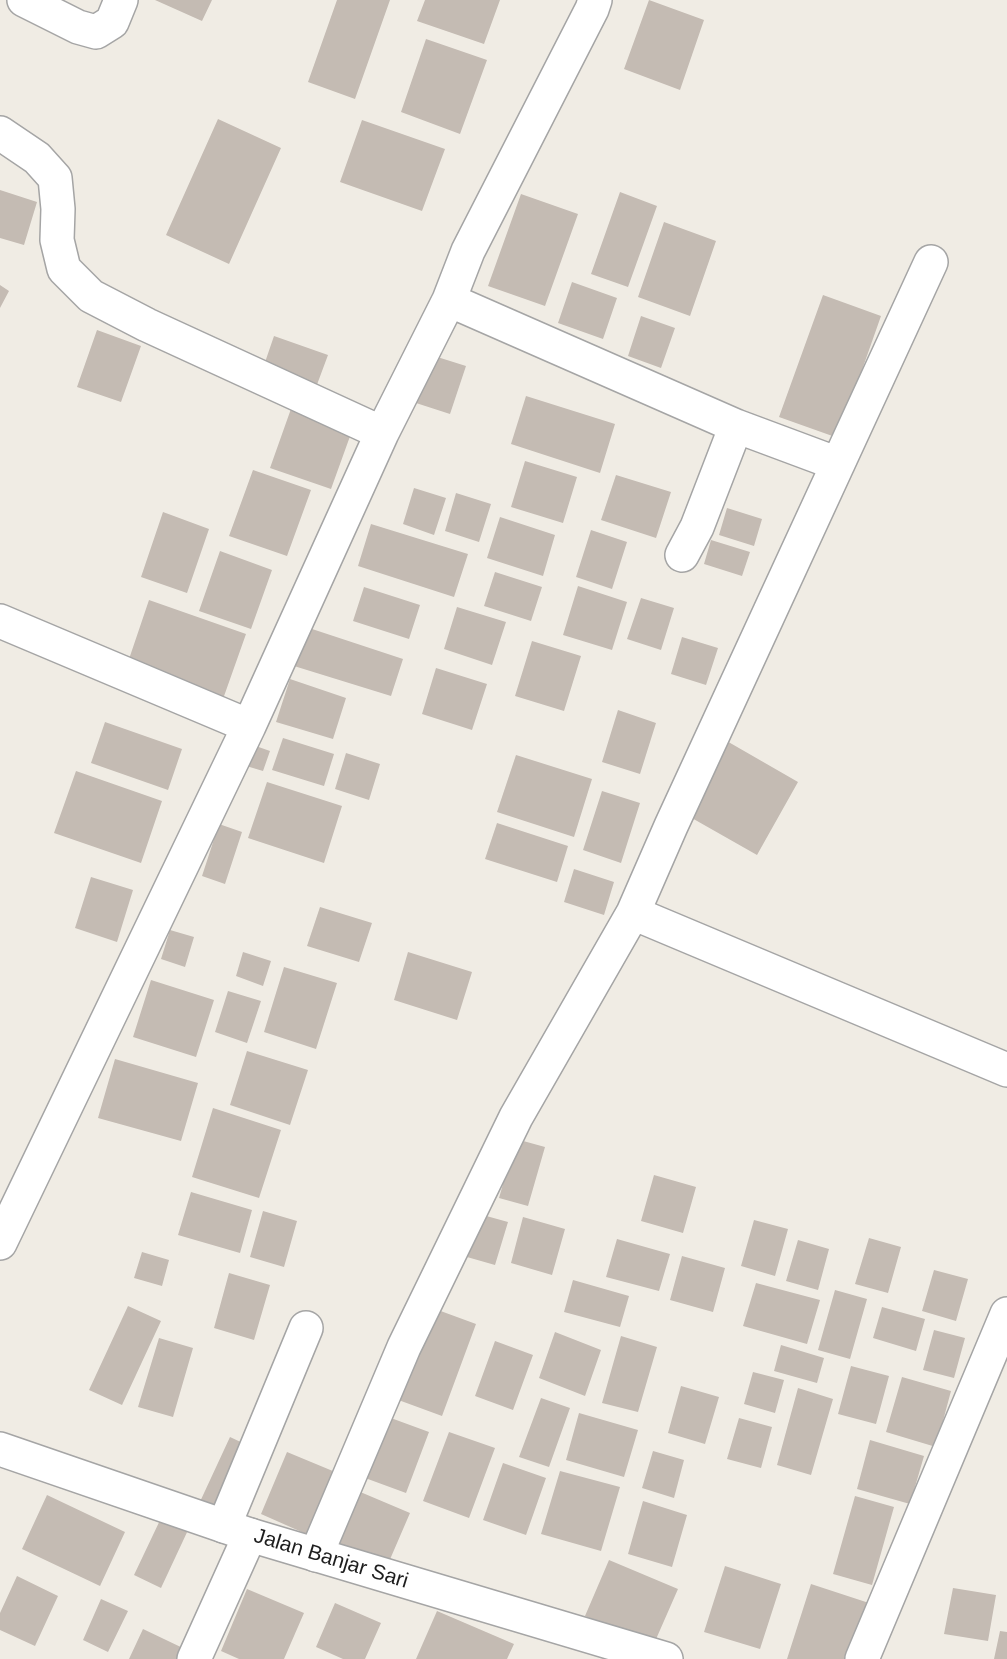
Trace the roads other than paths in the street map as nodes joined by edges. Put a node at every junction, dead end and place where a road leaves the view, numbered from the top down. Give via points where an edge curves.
1 (24, 0) edge
2 (121, 0) edge
3 (595, 0) edge
4 (0, 133) edge
5 (931, 262) dead end
6 (449, 300) junction
7 (736, 426) junction
8 (382, 433) junction
9 (838, 464) junction
10 (682, 555) dead end
11 (0, 621) edge
12 (249, 726) junction
13 (633, 913) junction
14 (1007, 1070) edge
15 (0, 1243) edge
16 (1007, 1314) edge
17 (306, 1328) dead end
18 (0, 1449) edge
19 (237, 1531) junction
20 (316, 1555) junction
21 (194, 1659) edge
22 (666, 1659) edge
23 (861, 1659) edge

1 - 2 street via 96,32 112,22
3 - 6 street via 468,251
4 - 8 street via 37,158 55,178 57,240 64,269 91,296
5 - 9 street
6 - 7 street
6 - 8 street
7 - 9 street
7 - 10 street via 697,527
8 - 12 street
9 - 13 street
11 - 12 street
12 - 15 street
13 - 14 street
13 - 20 street via 516,1117 404,1347
16 - 23 street
17 - 19 street
18 - 19 street, Jalan Banjar Sari
19 - 20 street, Jalan Banjar Sari
19 - 21 street
20 - 22 street, Jalan Banjar Sari

